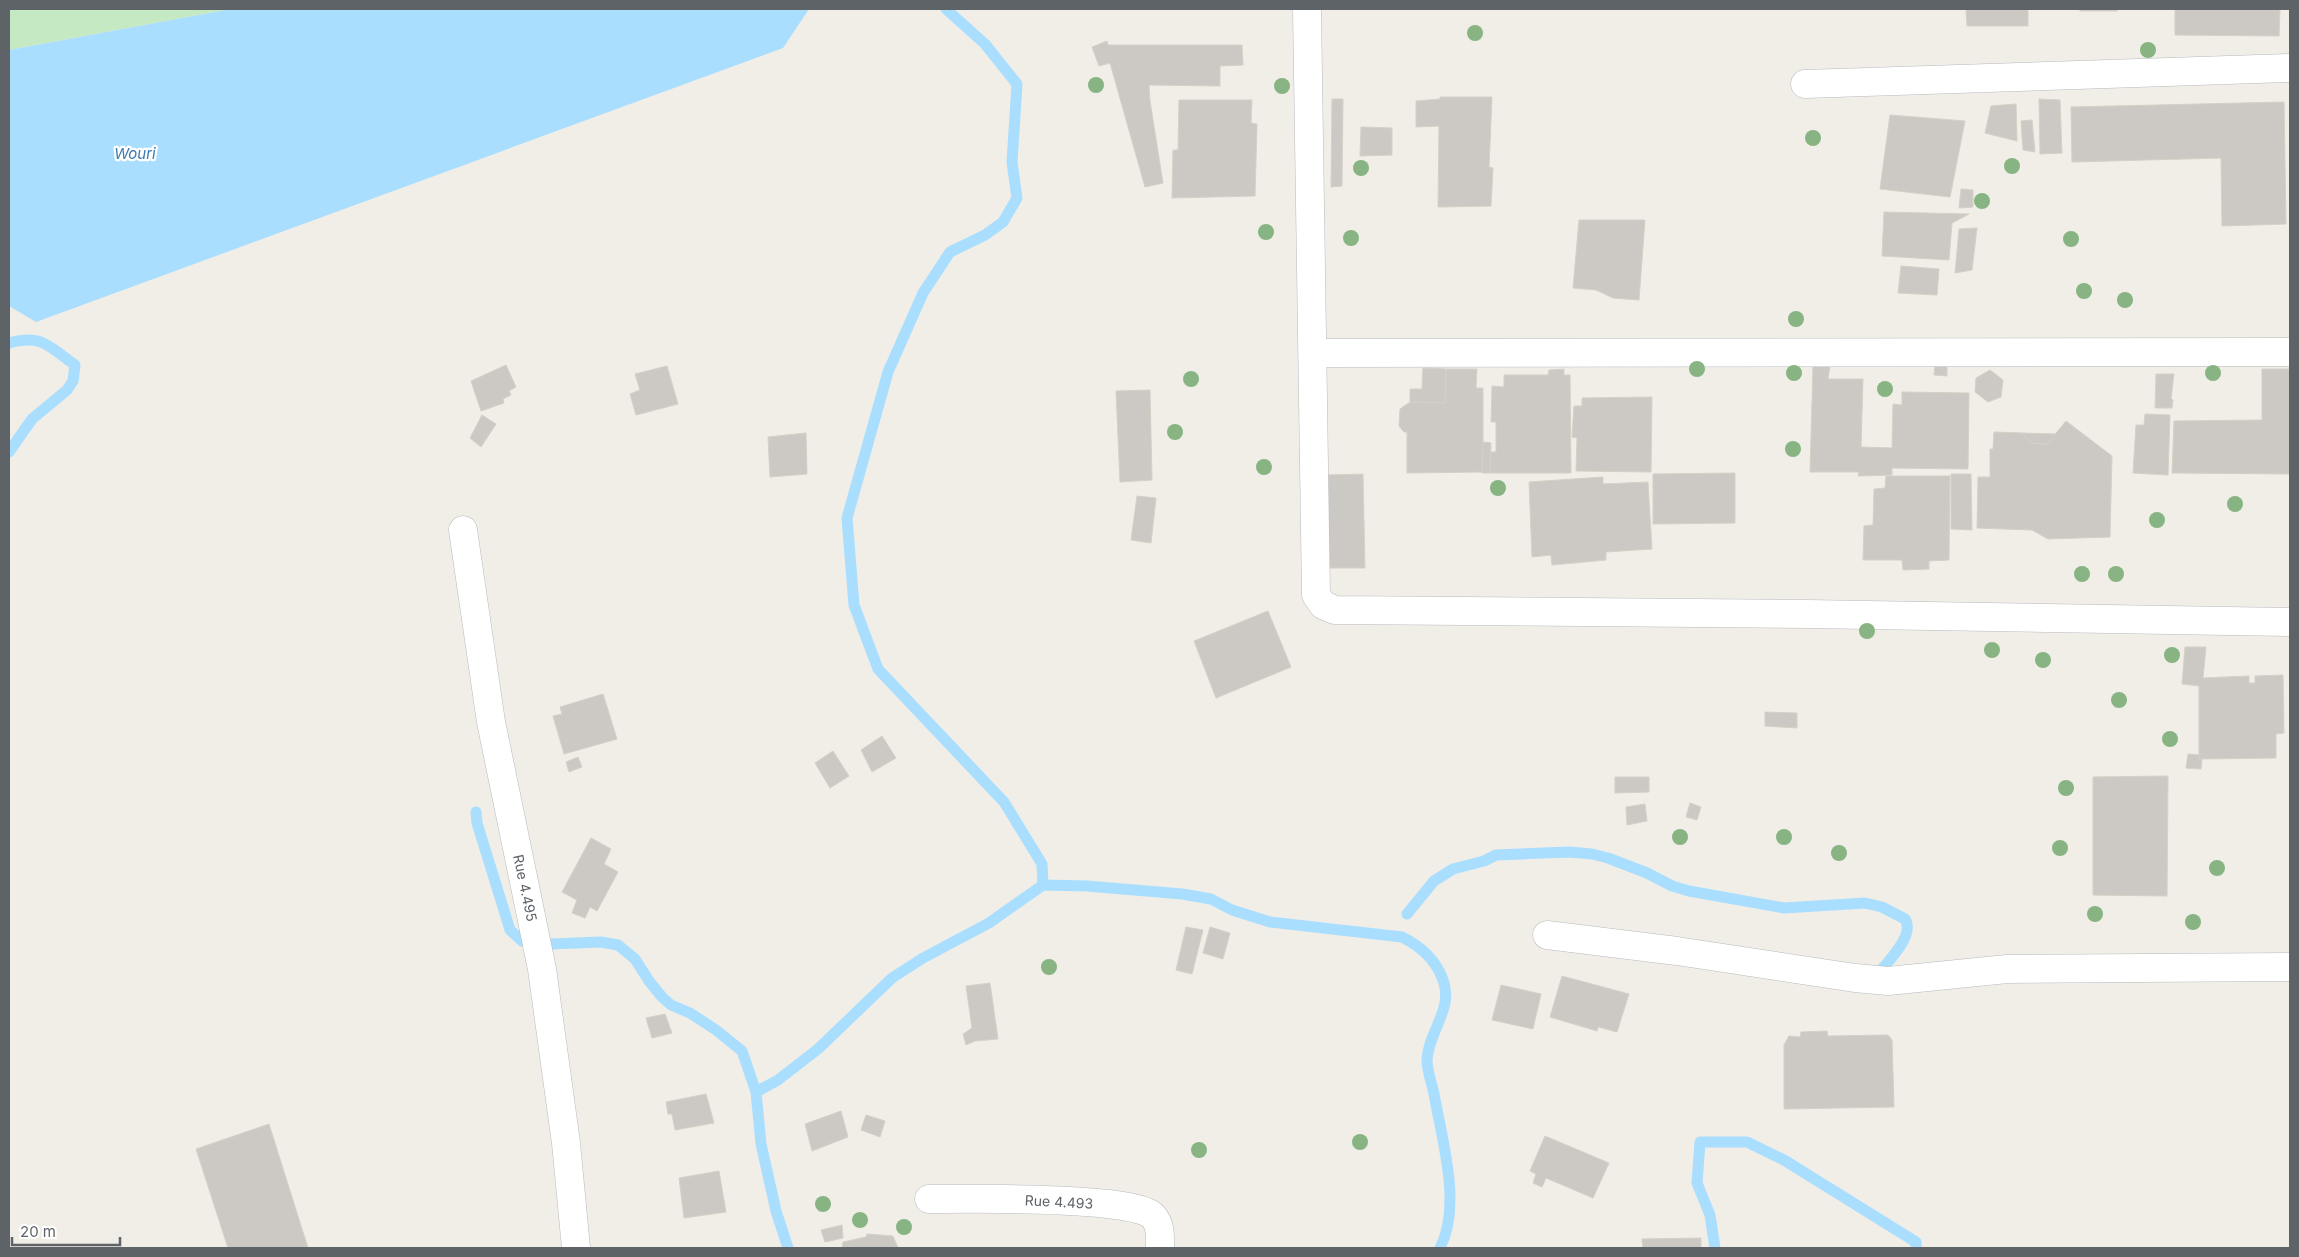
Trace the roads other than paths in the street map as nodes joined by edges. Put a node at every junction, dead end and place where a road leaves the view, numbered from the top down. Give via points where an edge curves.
1 (1307, 9) edge
2 (2290, 68) edge
3 (1805, 84) dead end
4 (2290, 352) edge
5 (1312, 353) junction
6 (463, 530) dead end
7 (2290, 622) edge
8 (1547, 935) dead end
9 (2290, 967) edge
10 (929, 1199) dead end
11 (576, 1248) edge
12 (1160, 1248) edge

1 - 5 street
2 - 3 street
4 - 5 street
5 - 7 street via 1316,595 1323,605 1335,610
6 - 11 street, Rue 4.495 via 491,722 542,969 566,1143
8 - 9 street via 1888,981 2007,969
10 - 12 street, Rue 4.493 via 1054,1200 1138,1207 1152,1215 1160,1227

